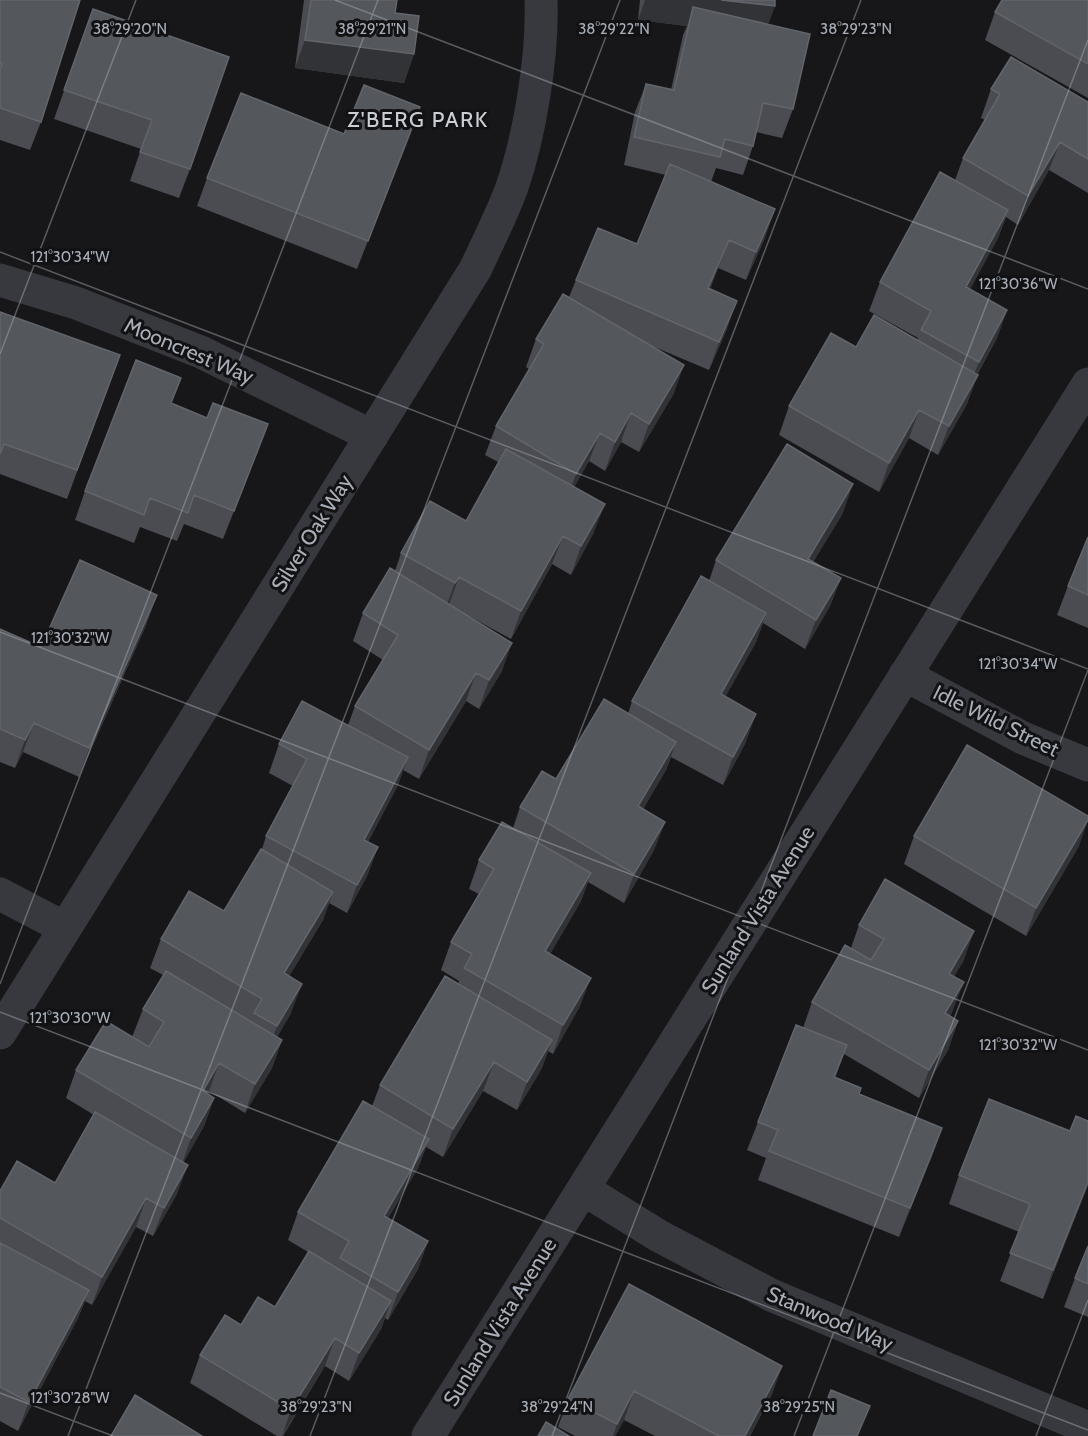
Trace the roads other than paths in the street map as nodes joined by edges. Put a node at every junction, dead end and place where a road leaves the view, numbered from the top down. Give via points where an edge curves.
1 (541, 0) edge
2 (0, 280) edge
3 (1088, 384) edge
4 (372, 436) junction
5 (905, 675) junction
6 (1088, 765) edge
7 (0, 894) edge
8 (65, 928) junction
9 (0, 1033) edge
10 (583, 1189) junction
11 (1088, 1428) edge
12 (428, 1436) edge

1 - 4 street, Silver Oak Way via 542,23 531,111 512,187 476,268
2 - 4 street, Mooncrest Way via 76,303 201,352
3 - 5 street, Sunland Vista Avenue
4 - 8 street, Silver Oak Way
5 - 6 street, Idle Wild Street via 1023,738
5 - 10 street, Sunland Vista Avenue
7 - 8 street
8 - 9 street, Silver Oak Way
10 - 11 street, Stanwood Way via 658,1236 771,1295
10 - 12 street, Sunland Vista Avenue

